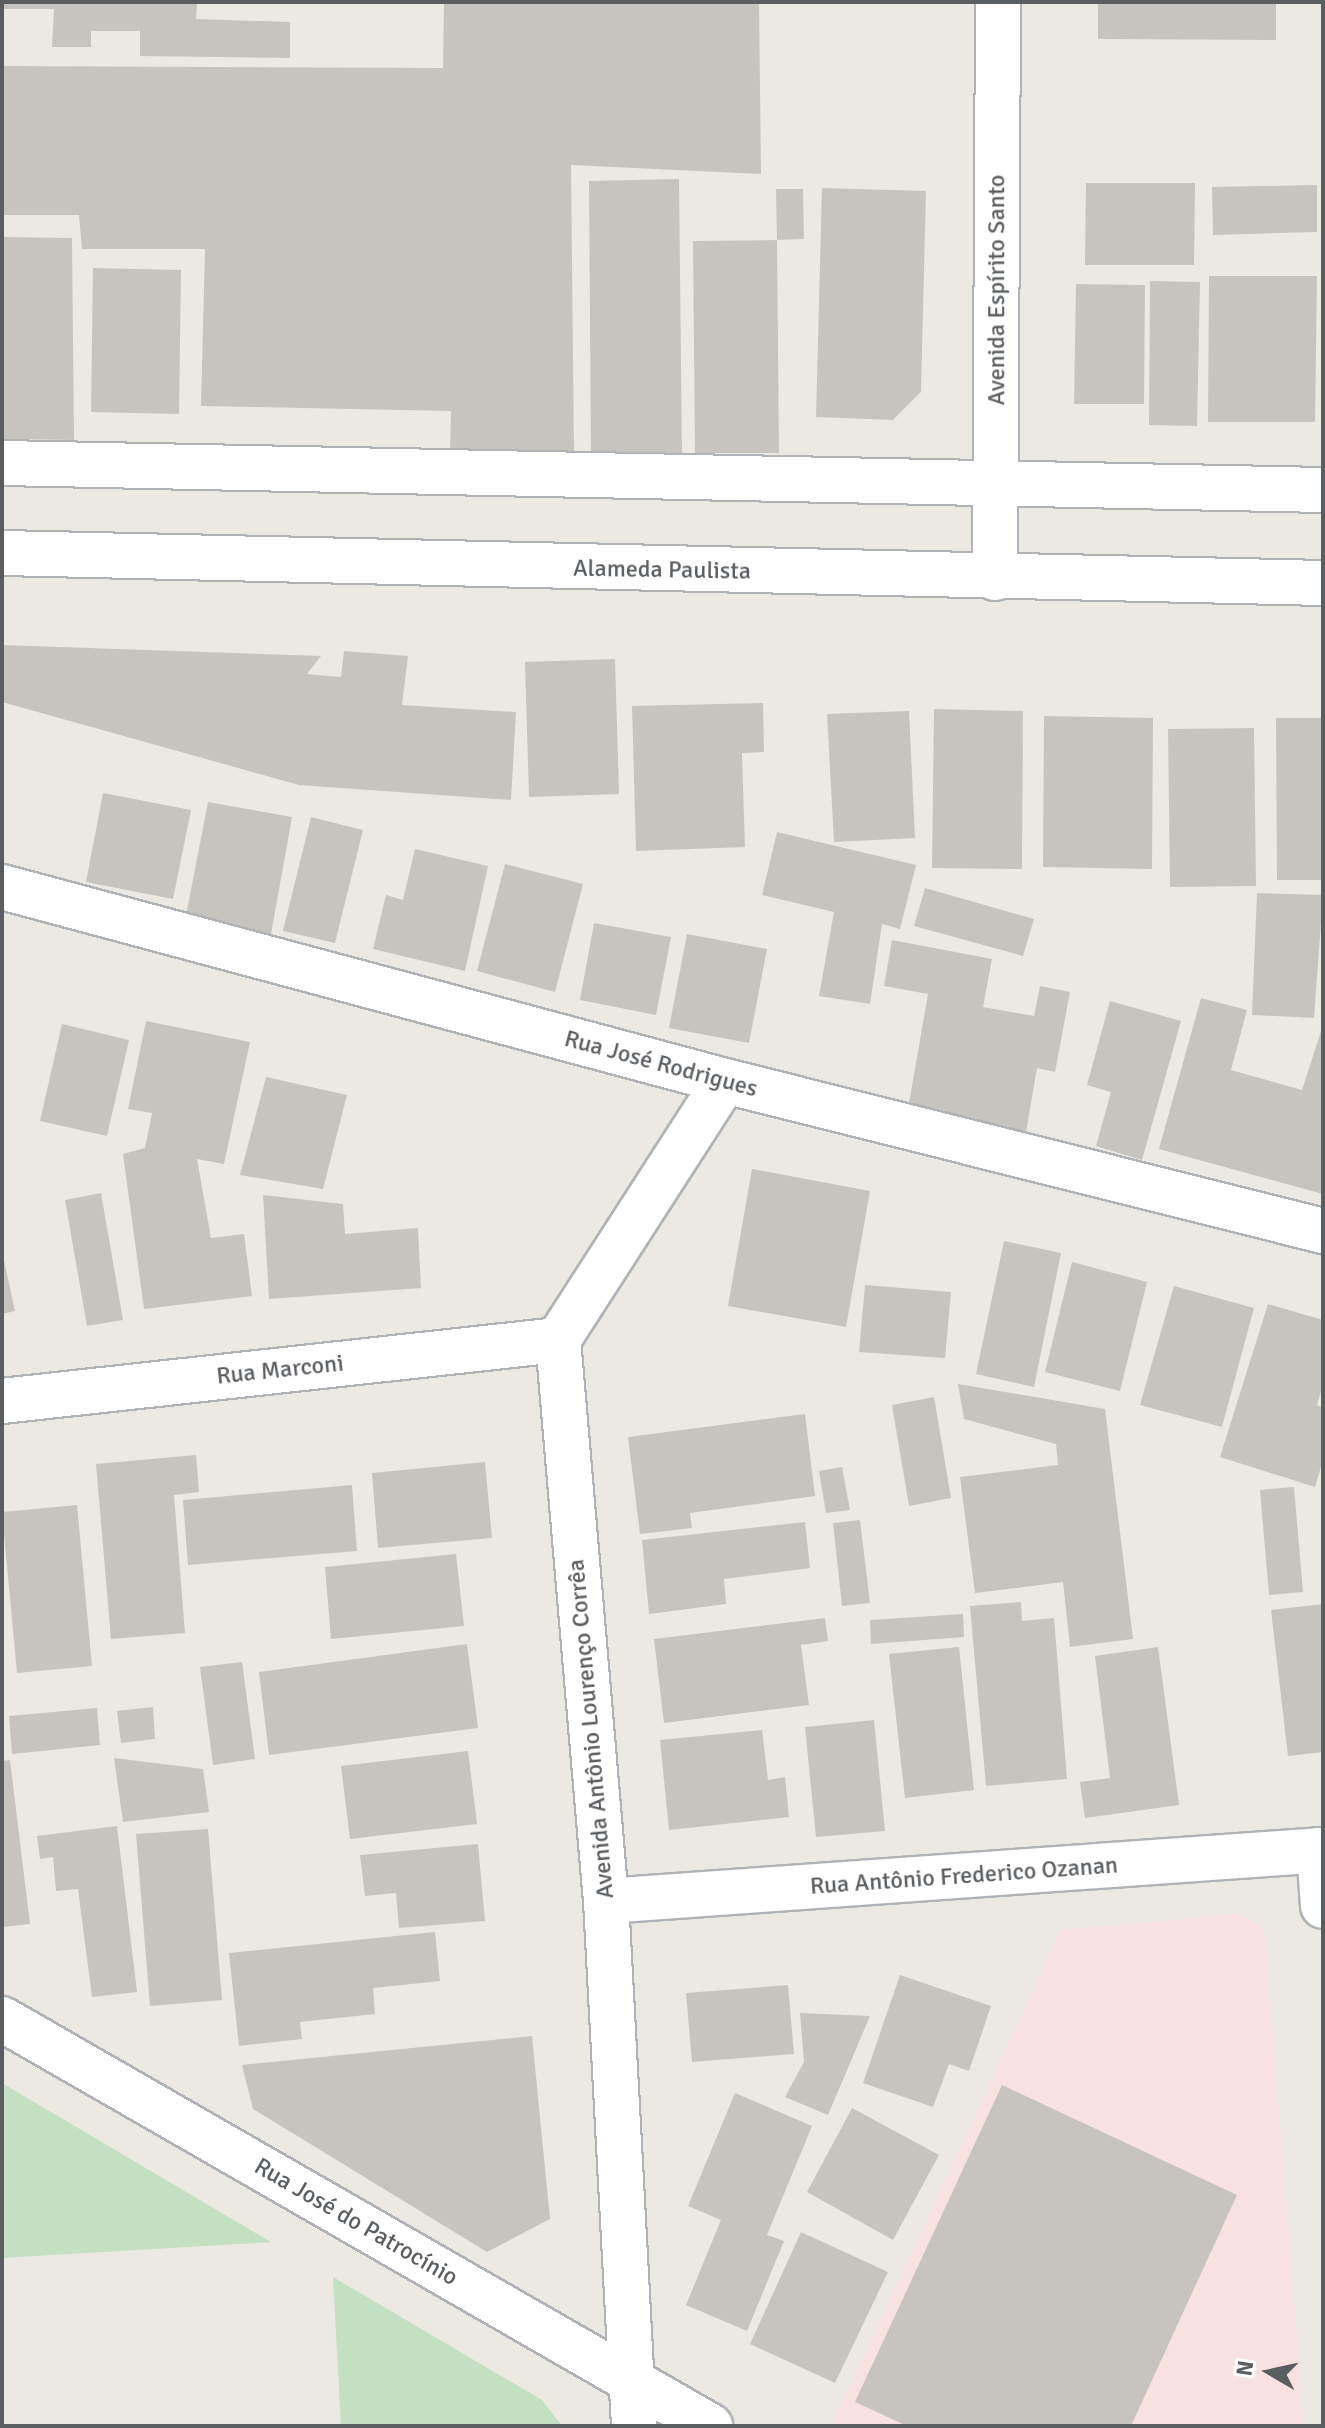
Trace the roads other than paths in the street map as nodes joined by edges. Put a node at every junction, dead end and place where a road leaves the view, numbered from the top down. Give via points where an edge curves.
1 (998, 2) edge
2 (2, 463) edge
3 (997, 482) junction
4 (1323, 490) edge
5 (2, 553) edge
6 (995, 578) junction
7 (1323, 583) edge
8 (2, 887) edge
9 (725, 1081) junction
10 (1323, 1231) edge
11 (558, 1340) junction
12 (2, 1401) edge
13 (1321, 1850) edge
14 (606, 1901) junction
15 (1323, 1906) edge
16 (2, 2019) edge
17 (630, 2380) junction
18 (634, 2426) edge
19 (710, 2426) edge

1 - 3 street, Avenida Espírito Santo
2 - 3 street
3 - 4 street
3 - 6 street, Avenida Espírito Santo
5 - 6 street, Alameda Paulista
6 - 7 street, Alameda Paulista
8 - 9 street, Rua José Rodrigues
9 - 10 street, Rua José Rodrigues
9 - 11 street
11 - 12 street, Rua Marconi
11 - 14 street, Avenida Antônio Lourenço Corrêa
13 - 14 street, Rua Antônio Frederico Ozanan
13 - 15 street
14 - 17 street, Avenida Antônio Lourenço Corrêa
16 - 17 street, Rua José do Patrocínio
17 - 18 street, Avenida Antônio Lourenço Corrêa
17 - 19 street, Rua José do Patrocínio

